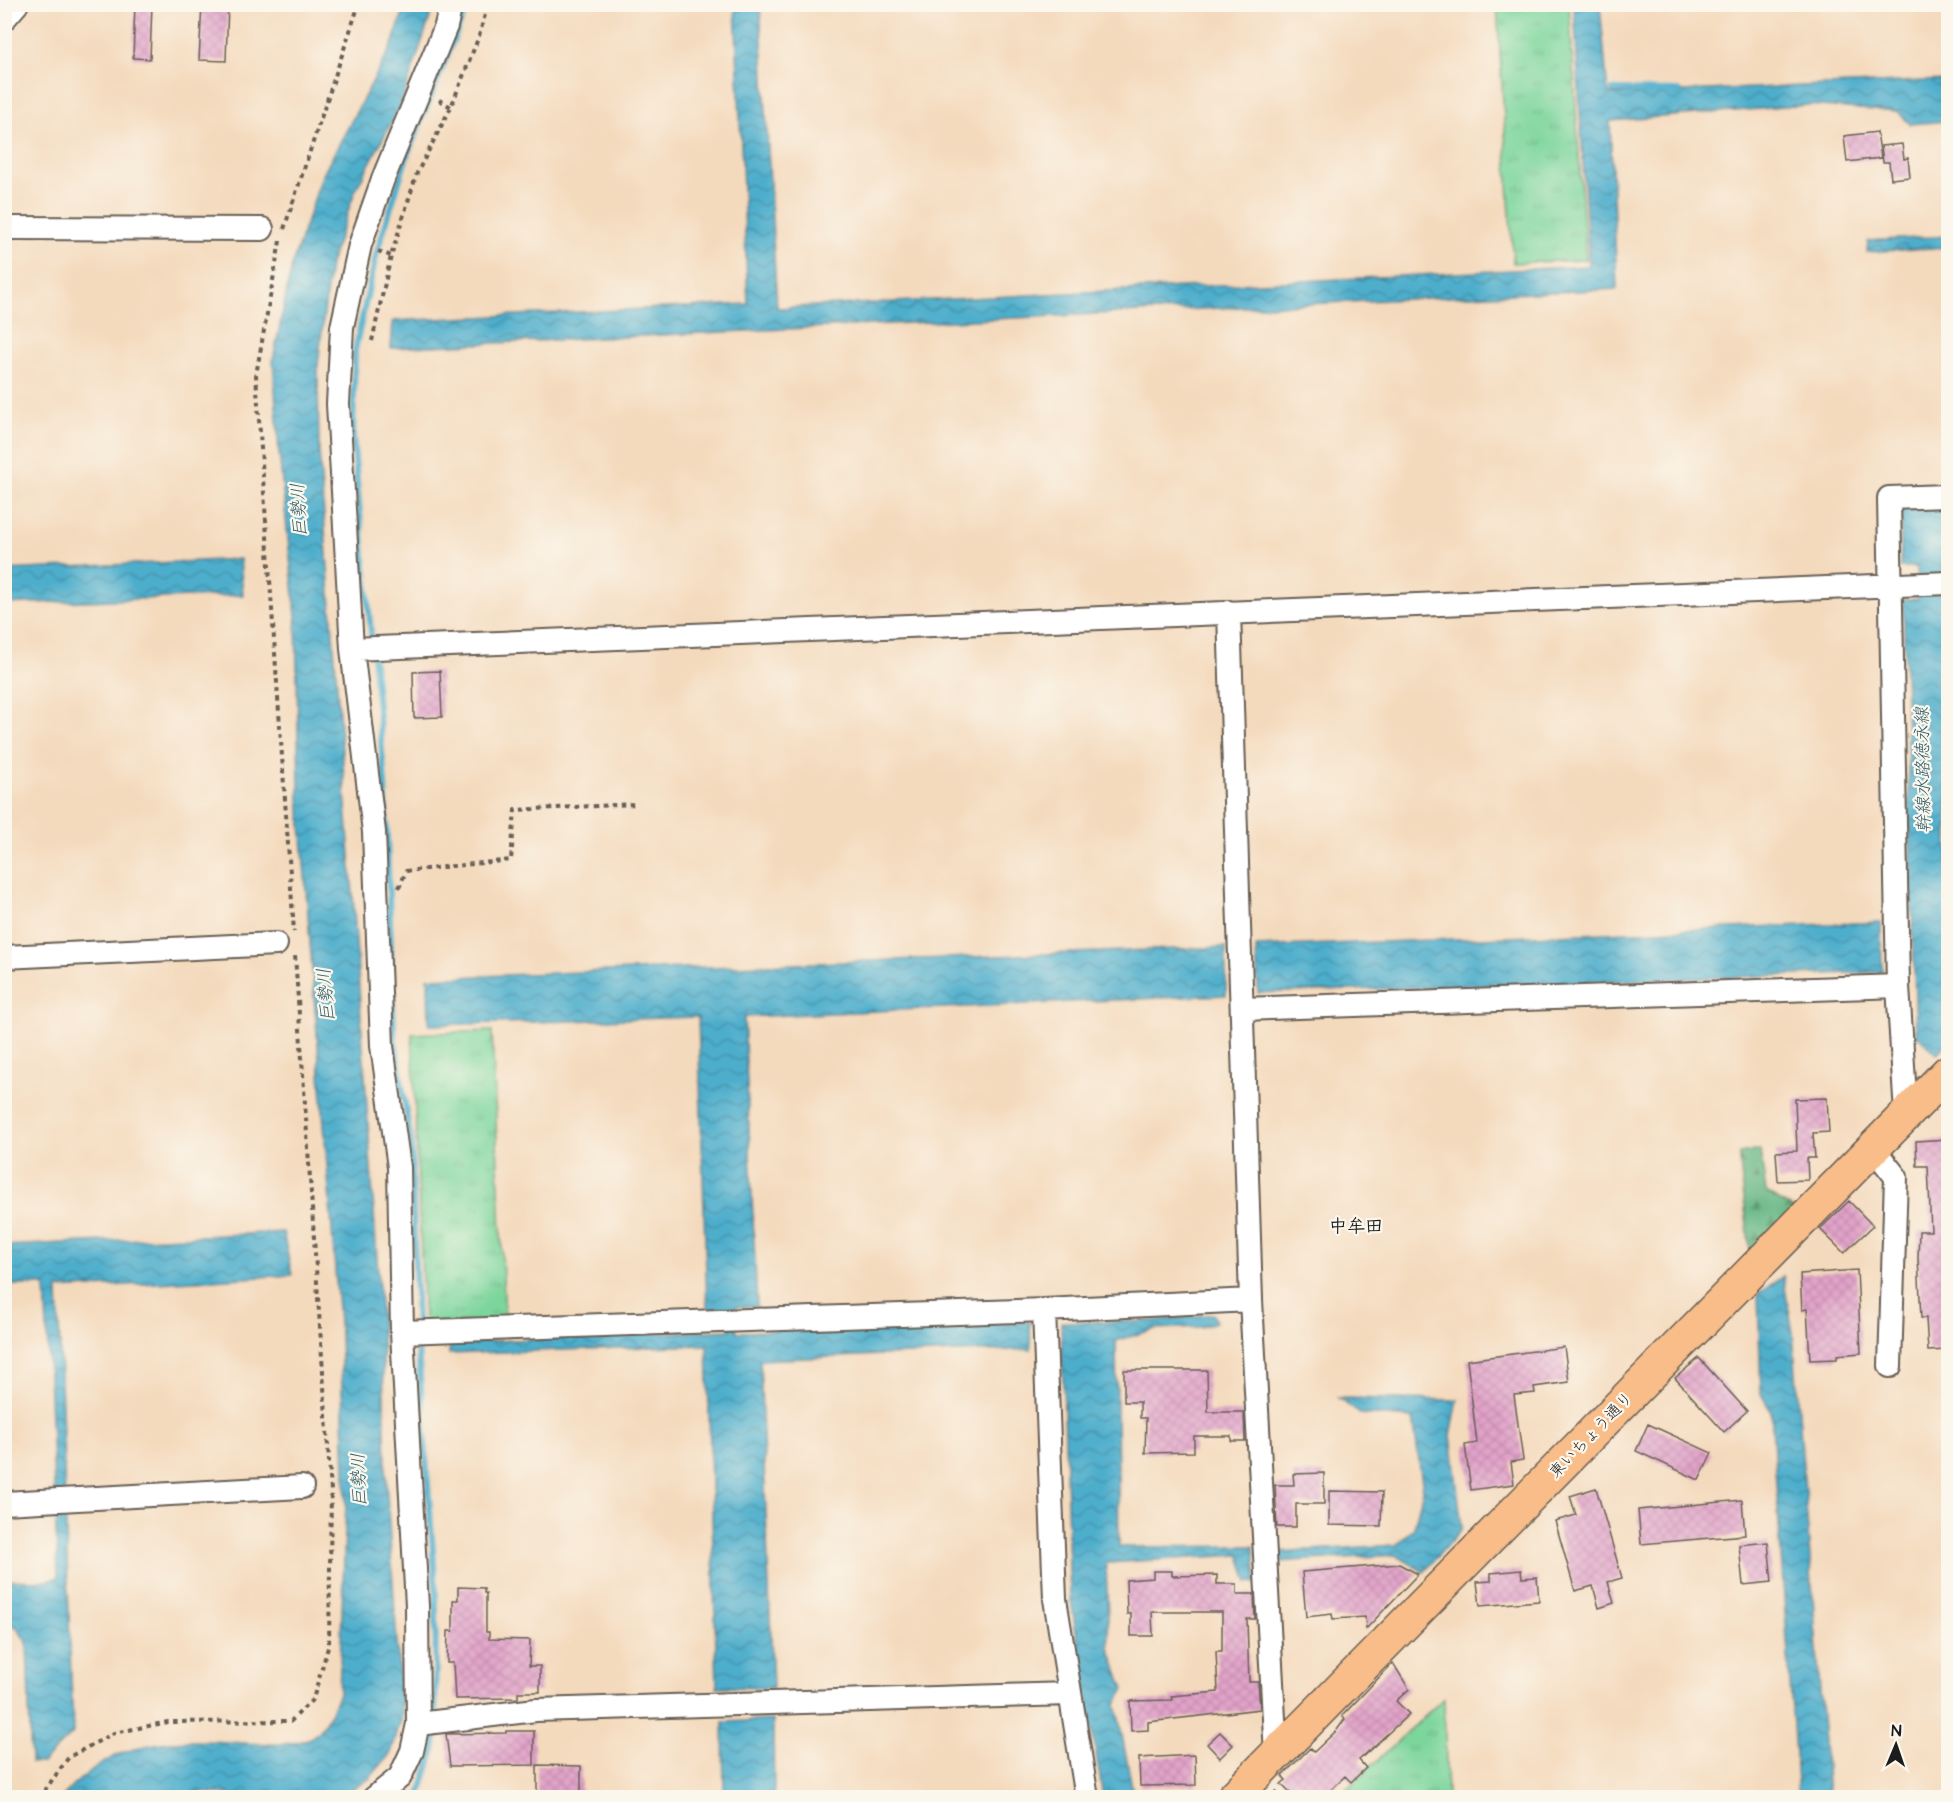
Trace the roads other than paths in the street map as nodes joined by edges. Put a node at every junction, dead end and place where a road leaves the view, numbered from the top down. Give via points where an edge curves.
1 (17, 4) edge
2 (451, 4) edge
3 (4, 19) edge
4 (4, 228) edge
5 (262, 229) dead end
6 (1948, 496) edge
7 (1948, 583) edge
8 (1900, 586) junction
9 (1229, 612) junction
10 (352, 649) junction
11 (288, 941) road end
12 (4, 957) edge
13 (1898, 986) junction
14 (1242, 1009) junction
15 (1948, 1071) edge
16 (1906, 1114) junction
17 (1873, 1148) junction
18 (1251, 1300) junction
19 (1044, 1310) junction
20 (413, 1332) junction
21 (1890, 1366) dead end
22 (302, 1487) dead end
23 (4, 1503) edge
24 (1069, 1694) junction
25 (430, 1723) junction
26 (1276, 1755) junction
27 (400, 1787) edge
28 (374, 1797) edge
29 (1087, 1797) edge
30 (1233, 1797) edge

1 - 3 street
2 - 10 street via 442,37 360,245 342,327 338,404
4 - 5 street
6 - 8 street via 1889,498
7 - 8 street
8 - 9 street
8 - 13 street
9 - 10 street
9 - 14 street
10 - 20 street via 374,832 382,1046 399,1167
11 - 12 street
13 - 14 street
13 - 16 street
14 - 18 street
15 - 16 main road, 東いちょう通り
16 - 17 main road, 東いちょう通り
17 - 21 street via 1896,1177
17 - 26 main road, 東いちょう通り
18 - 19 street
18 - 26 street
19 - 20 street
19 - 24 street via 1055,1599
20 - 25 street via 417,1606
22 - 23 street
24 - 25 street via 536,1710
24 - 29 street
25 - 27 street via 412,1751
26 - 30 main road, 東いちょう通り
27 - 28 street

